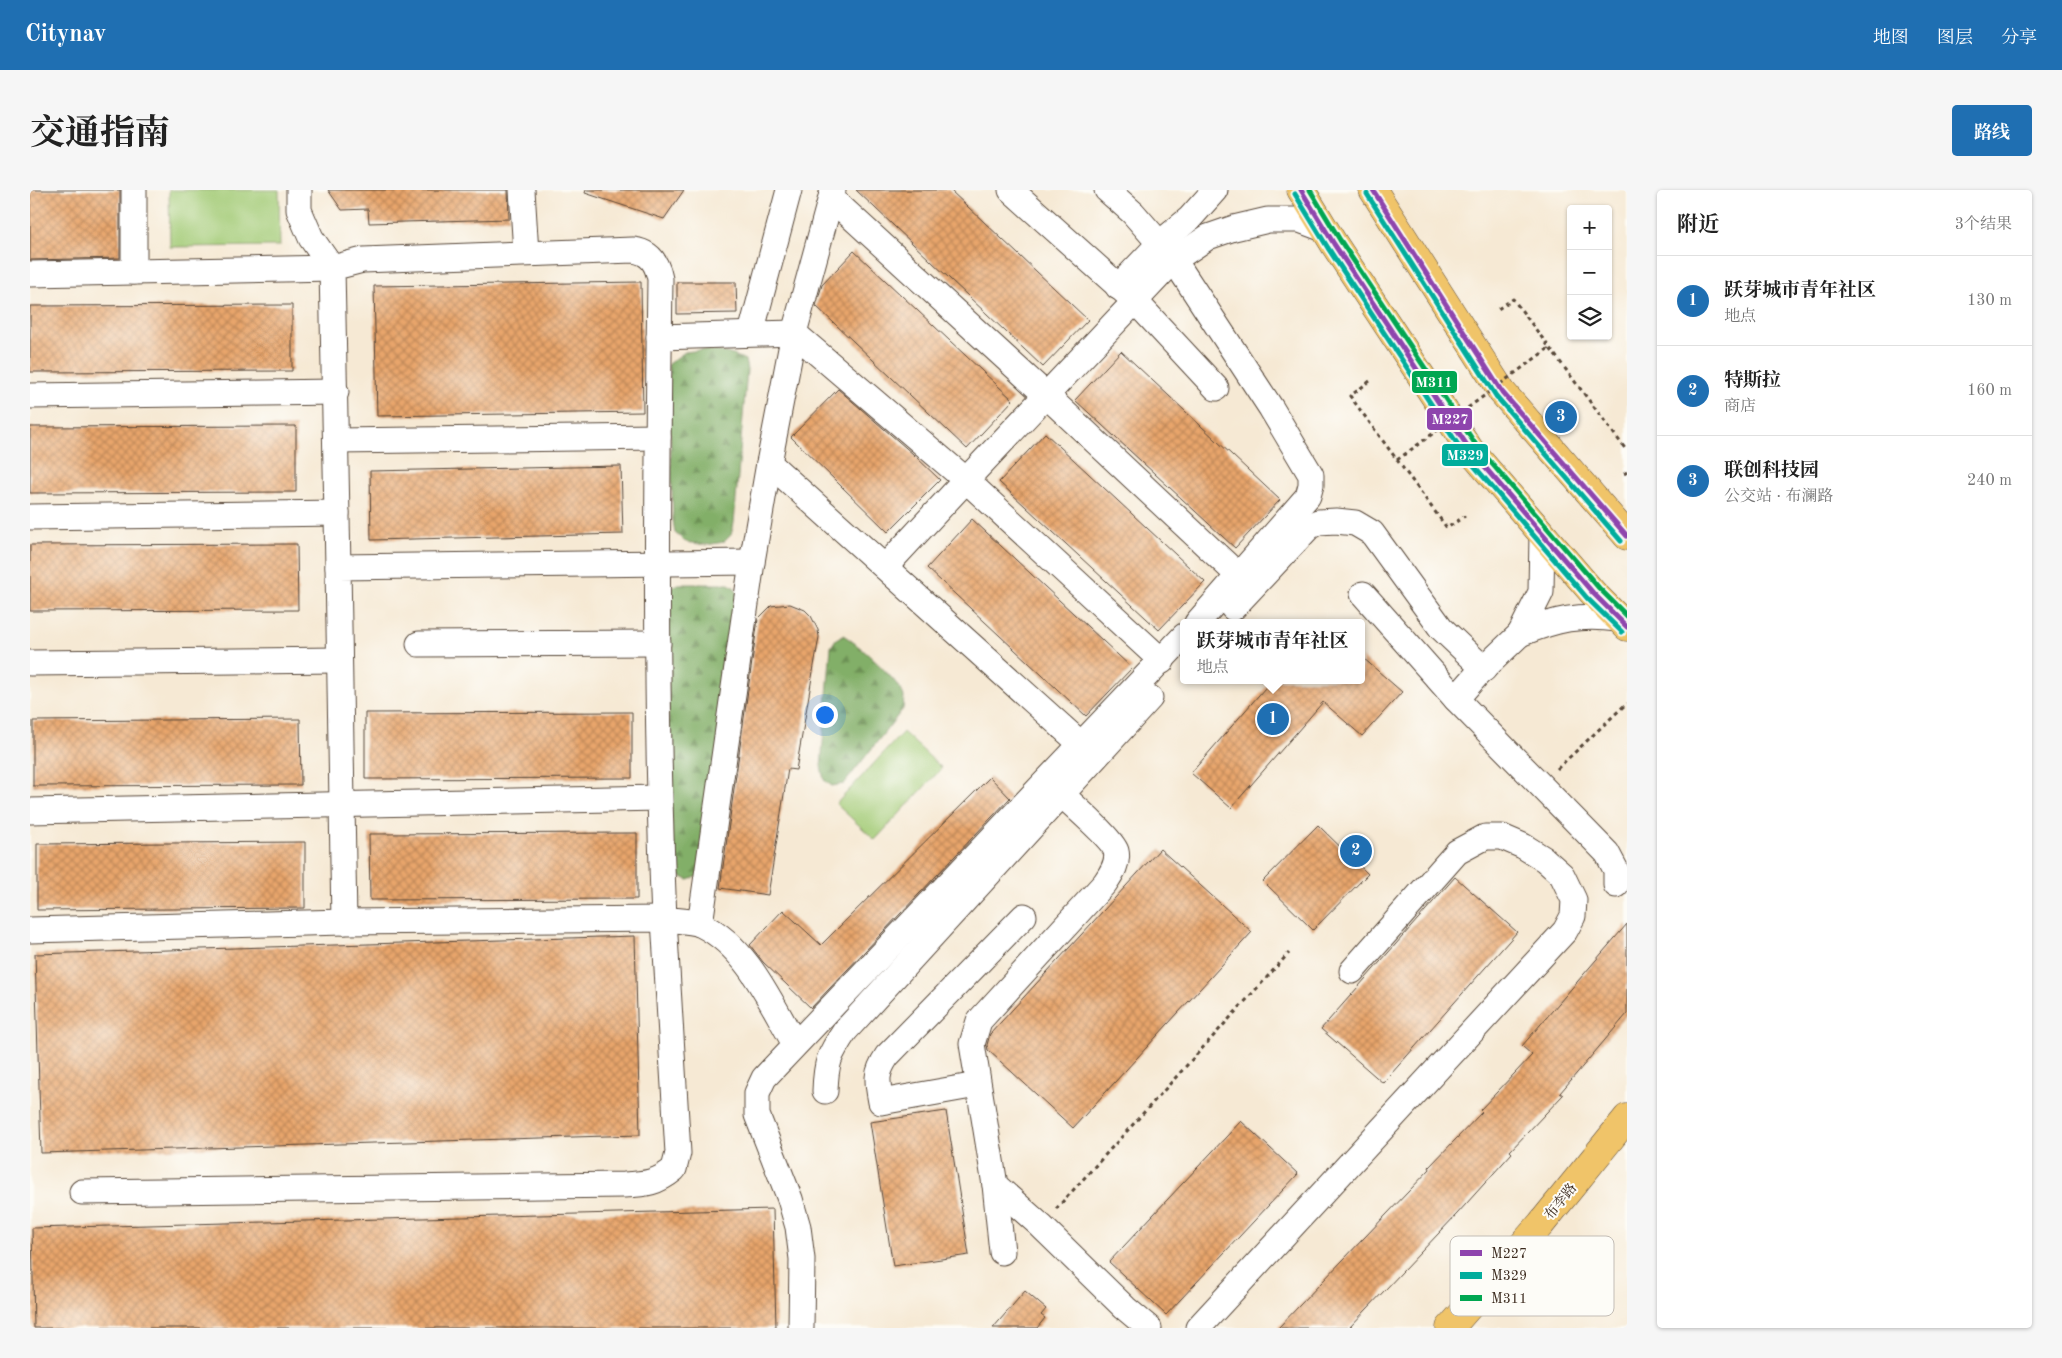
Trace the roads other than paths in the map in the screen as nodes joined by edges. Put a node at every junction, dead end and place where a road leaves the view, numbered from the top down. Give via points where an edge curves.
1 (134, 190) edge
2 (299, 190) edge
3 (522, 190) edge
4 (789, 190) edge
5 (1011, 190) edge
6 (1107, 190) edge
7 (1215, 190) edge
8 (1301, 190) edge
9 (1373, 190) edge
10 (832, 194) edge
11 (1324, 229) junction
12 (1167, 252) junction
13 (526, 253) junction
14 (332, 268) junction
15 (134, 272) junction
16 (30, 274) edge
17 (1127, 295) junction
18 (794, 333) junction
19 (750, 334) junction
20 (659, 337) junction
21 (1216, 388) dead end
22 (336, 392) junction
23 (30, 396) edge
24 (1047, 396) junction
25 (658, 437) junction
26 (336, 441) junction
27 (769, 464) junction
28 (966, 480) junction
29 (337, 513) junction
30 (30, 517) edge
31 (1542, 534) junction
32 (1627, 536) edge
33 (658, 562) junction
34 (752, 562) junction
35 (338, 567) junction
36 (885, 567) junction
37 (1239, 576) junction
38 (1363, 594) dead end
39 (1201, 619) edge
40 (1223, 619) edge
41 (1623, 623) edge
42 (1520, 634) junction
43 (658, 643) junction
44 (419, 644) dead end
45 (1180, 645) edge
46 (338, 660) junction
47 (1173, 661) edge
48 (30, 663) edge
49 (1484, 669) junction
50 (1456, 699) junction
51 (1082, 744) junction
52 (1062, 794) junction
53 (659, 798) junction
54 (341, 806) junction
55 (30, 811) edge
56 (1616, 885) dead end
57 (1024, 916) dead end
58 (664, 919) junction
59 (344, 922) junction
60 (700, 924) junction
61 (30, 930) edge
62 (1352, 970) dead end
63 (949, 993) junction
64 (978, 1021) junction
65 (796, 1044) junction
66 (977, 1085) junction
67 (825, 1091) dead end
68 (1627, 1118) edge
69 (995, 1185) junction
70 (82, 1192) dead end
71 (1531, 1236) edge
72 (1002, 1252) dead end
73 (1461, 1316) edge
74 (801, 1328) edge
75 (1149, 1328) edge
76 (1198, 1328) edge
77 (1450, 1328) edge

1 - 15 lane
2 - 14 lane via 299,210 311,238
3 - 13 lane
4 - 19 lane
5 - 17 lane
6 - 12 lane via 1134,214
7 - 12 lane via 1190,218
8 - 11 main road
9 - 32 main road via 1502,392
10 - 18 lane
10 - 24 lane
11 - 12 lane via 1300,220 1268,220 1234,228
11 - 31 main road via 1470,450
12 - 17 lane
12 - 37 lane via 1271,408 1311,475 1308,496
13 - 14 lane via 364,260
13 - 20 lane via 643,252 657,266 660,279
14 - 15 lane
14 - 22 lane
15 - 16 lane
17 - 21 lane
17 - 24 lane
18 - 19 lane
18 - 27 lane
18 - 28 lane
19 - 20 lane
20 - 25 lane
22 - 23 lane
22 - 26 lane
24 - 28 lane
24 - 37 lane
25 - 26 lane
25 - 33 lane
26 - 29 lane
27 - 34 lane
27 - 36 lane
28 - 36 lane
28 - 47 lane
29 - 30 lane
29 - 35 lane
31 - 41 main road via 1593,594
31 - 42 lane via 1541,592
33 - 34 lane
33 - 35 lane
33 - 43 lane
34 - 60 lane
35 - 46 lane
36 - 51 lane
37 - 39 lane
38 - 50 lane
40 - 49 lane via 1309,527 1318,522 1355,522 1372,533 1441,628
41 - 42 lane via 1592,615 1545,624
42 - 49 lane
43 - 44 lane
43 - 53 lane
45 - 47 lane
46 - 48 lane
46 - 54 lane
47 - 51 lane
47 - 52 lane
49 - 50 lane
50 - 56 lane via 1607,853 1616,870
51 - 65 lane
52 - 64 lane via 1116,849 1113,871
52 - 67 lane via 845,1031 830,1052
53 - 54 lane
53 - 58 lane
54 - 55 lane
54 - 59 lane
57 - 63 lane
58 - 59 lane
58 - 60 lane
58 - 70 lane via 678,1153 674,1169 661,1179 624,1186
59 - 61 lane
60 - 65 lane via 734,948
62 - 76 lane via 1457,852 1485,837 1502,837 1544,859 1562,875 1574,900 1573,916 1566,931
63 - 64 lane
63 - 66 lane via 878,1069 881,1102
64 - 66 lane via 972,1044
65 - 74 lane via 764,1078 757,1093 757,1115 798,1227 802,1259
66 - 69 lane
68 - 71 main road, 布李路
69 - 72 lane
69 - 75 lane
73 - 77 main road, 布李路

